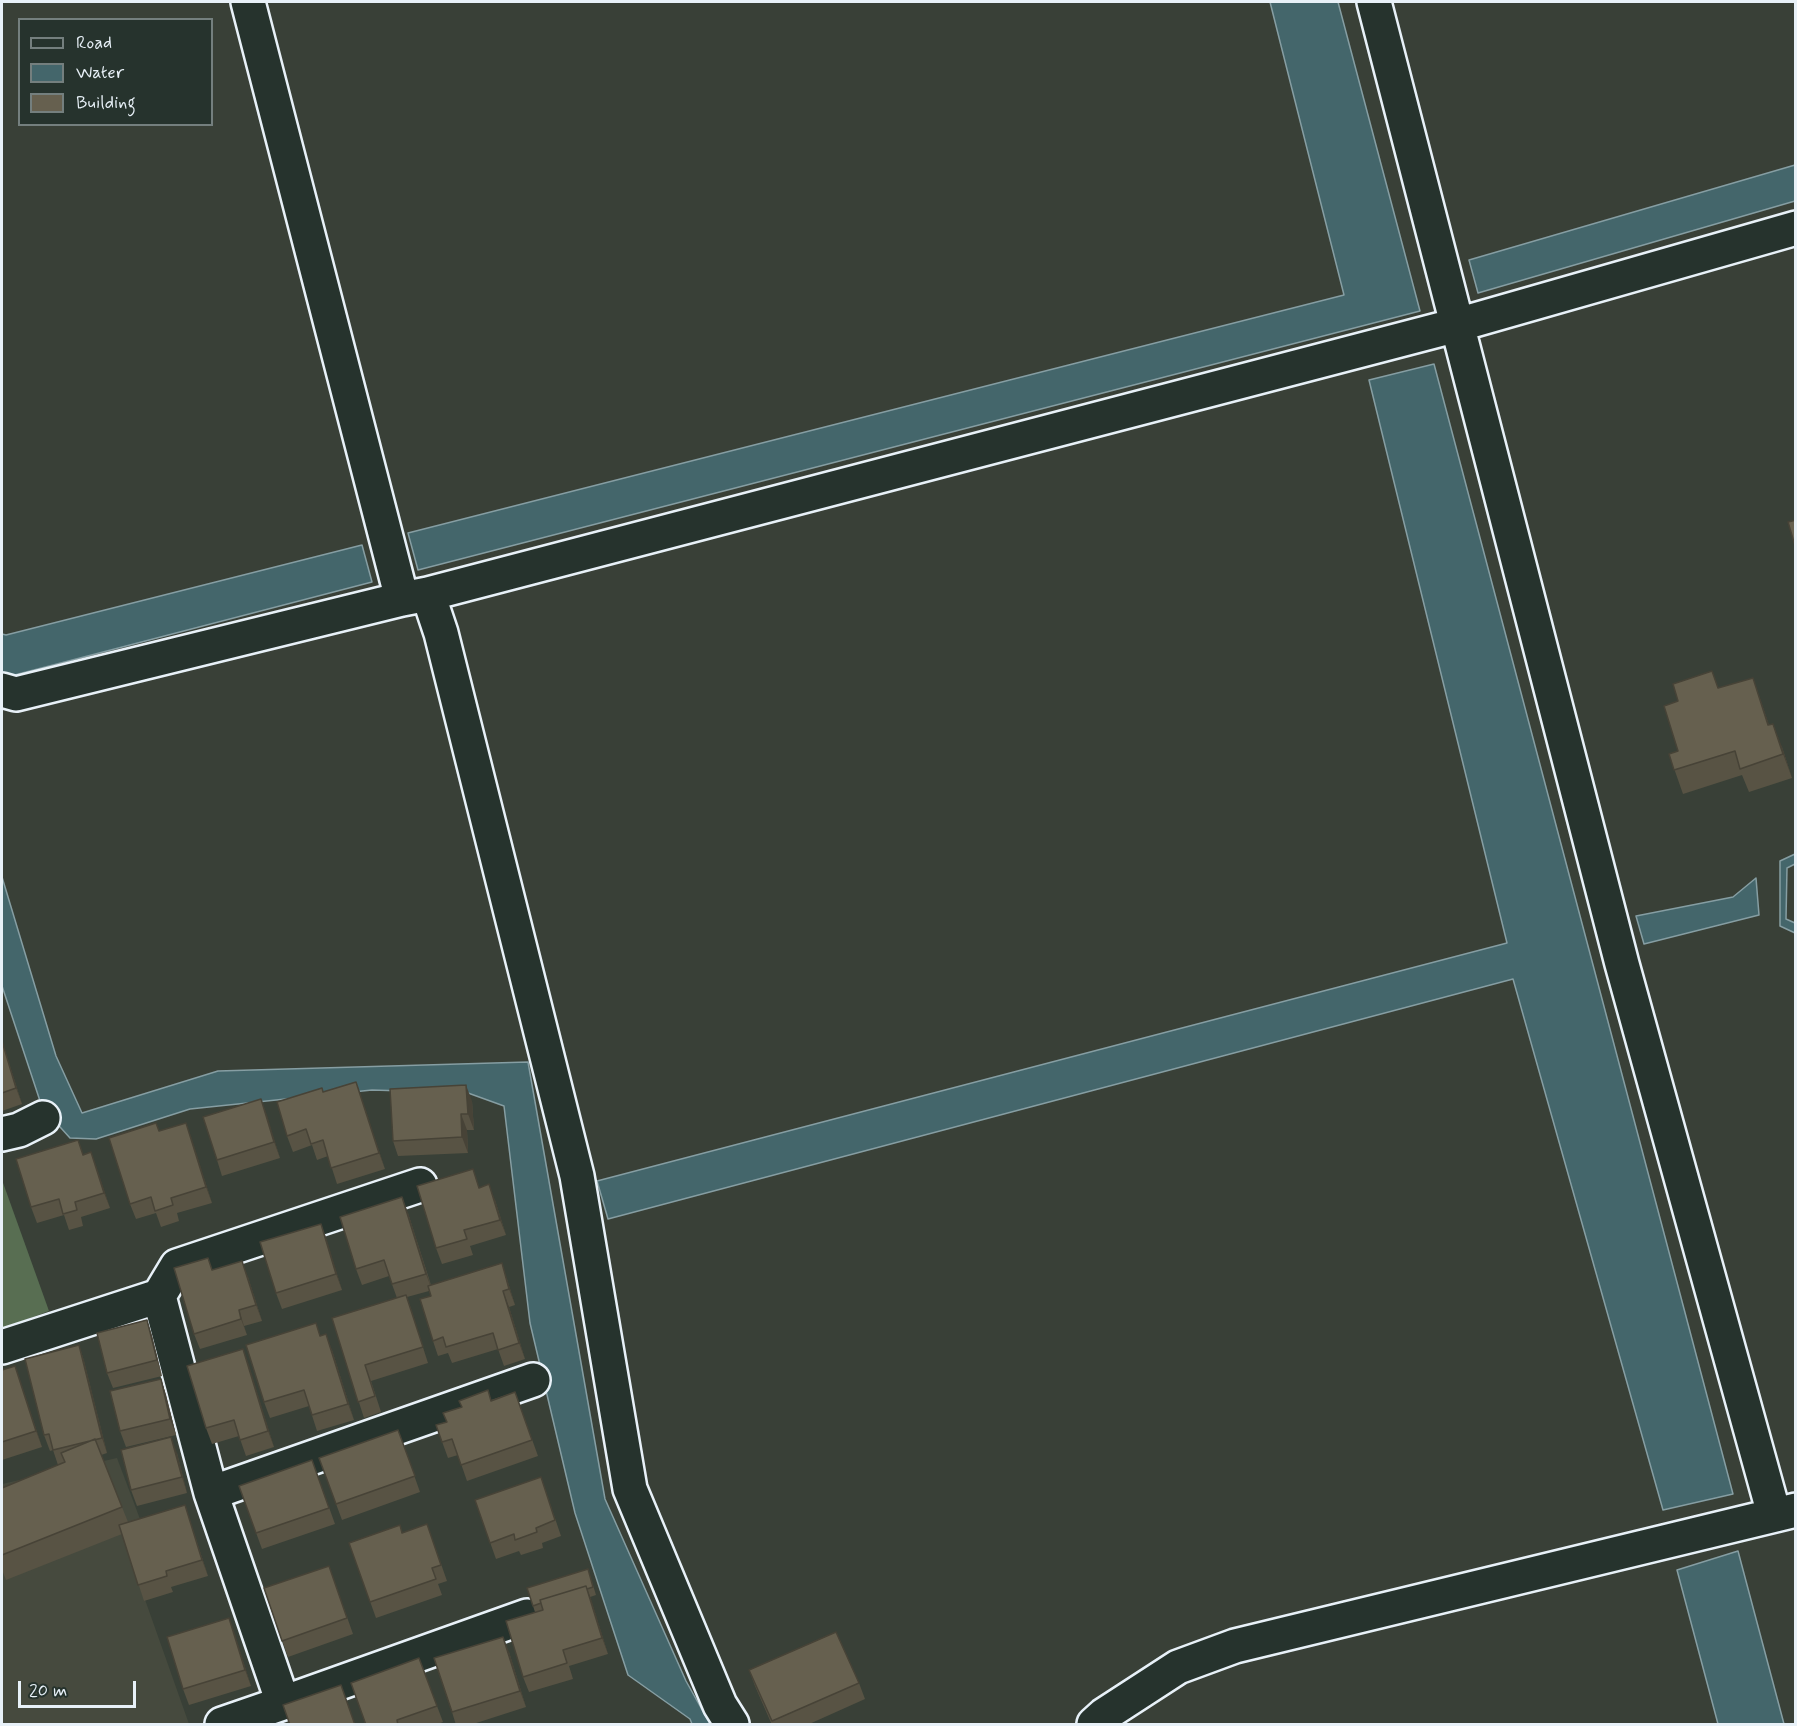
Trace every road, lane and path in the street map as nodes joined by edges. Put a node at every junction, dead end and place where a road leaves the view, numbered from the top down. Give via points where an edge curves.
1 (248, 2) edge
2 (1374, 2) edge
3 (1796, 228) edge
4 (1457, 325) junction
5 (416, 597) junction
6 (2, 690) edge
7 (43, 1118) dead end
8 (2, 1134) edge
9 (420, 1185) edge
10 (159, 1296) junction
11 (2, 1347) edge
12 (533, 1380) dead end
13 (211, 1493) junction
14 (1785, 1512) edge
15 (527, 1616) edge
16 (283, 1703) junction
17 (222, 1725) edge
18 (732, 1725) edge
19 (1094, 1725) edge

1 - 5 street
2 - 4 street
3 - 4 street
4 - 5 street
4 - 14 street via 1622,964
5 - 6 street via 16,694
5 - 18 street via 447,656 577,1176 630,1489 720,1705
7 - 8 street
9 - 10 street via 177,1266
10 - 11 street
10 - 13 street
12 - 13 street
13 - 16 street
14 - 19 street via 1235,1646 1178,1667
15 - 16 street
16 - 17 street

